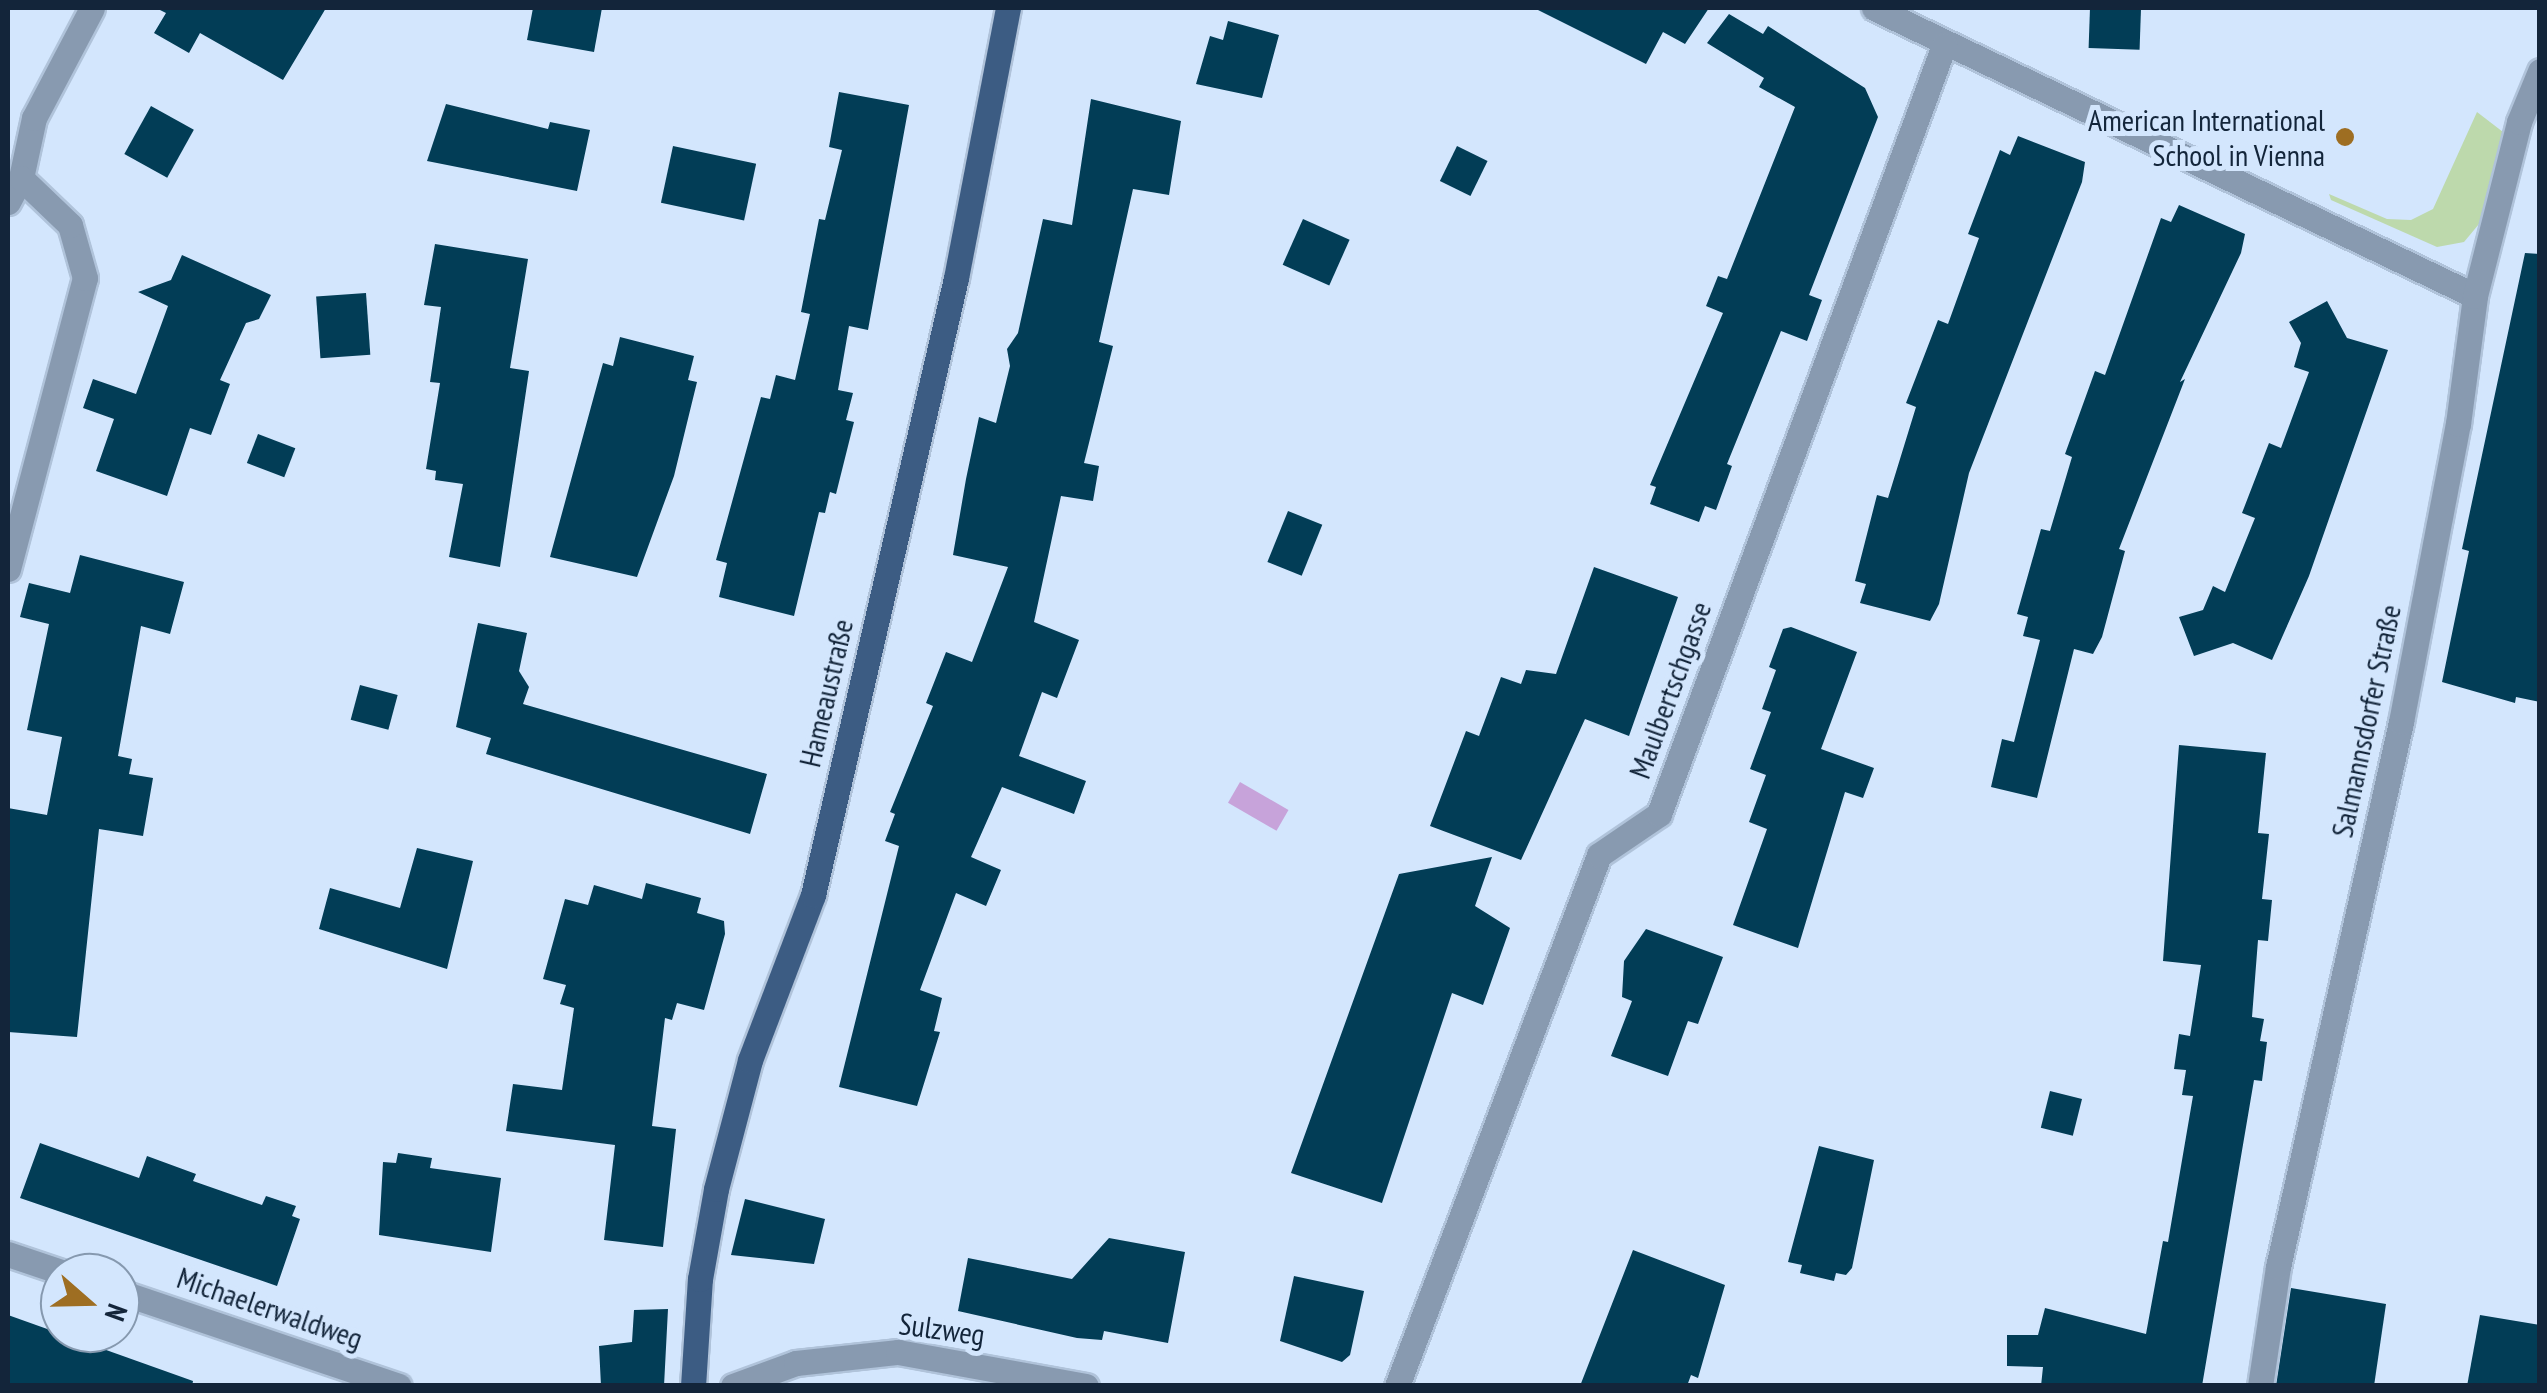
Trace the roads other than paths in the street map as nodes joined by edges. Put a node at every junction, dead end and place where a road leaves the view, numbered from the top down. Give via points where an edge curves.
1 (92, 8) edge
2 (1008, 8) edge
3 (1874, 8) edge
4 (1944, 45) junction
5 (2540, 71) edge
6 (21, 178) junction
7 (8, 202) edge
8 (2475, 296) junction
9 (8, 569) edge
10 (8, 1254) edge
11 (40, 1265) edge
12 (140, 1299) edge
13 (399, 1386) edge
14 (693, 1386) edge
15 (733, 1386) edge
16 (1086, 1386) edge
17 (1396, 1386) edge
18 (2260, 1386) edge

1 - 6 street via 34,118
2 - 14 main road, Hameaustraße via 956,278 813,895 750,1060 720,1172 700,1279
3 - 4 street
4 - 8 street
4 - 17 street, Maulbertschgasse via 1660,814 1598,855
5 - 8 street, Salmannsdorfer Straße via 2518,122
6 - 7 street
6 - 9 street via 70,224 84,278
8 - 18 street, Salmannsdorfer Straße via 2458,424 2404,704 2278,1266
10 - 11 street
12 - 13 street, Michaelerwaldweg
15 - 16 street, Sulzweg via 796,1362 898,1352

